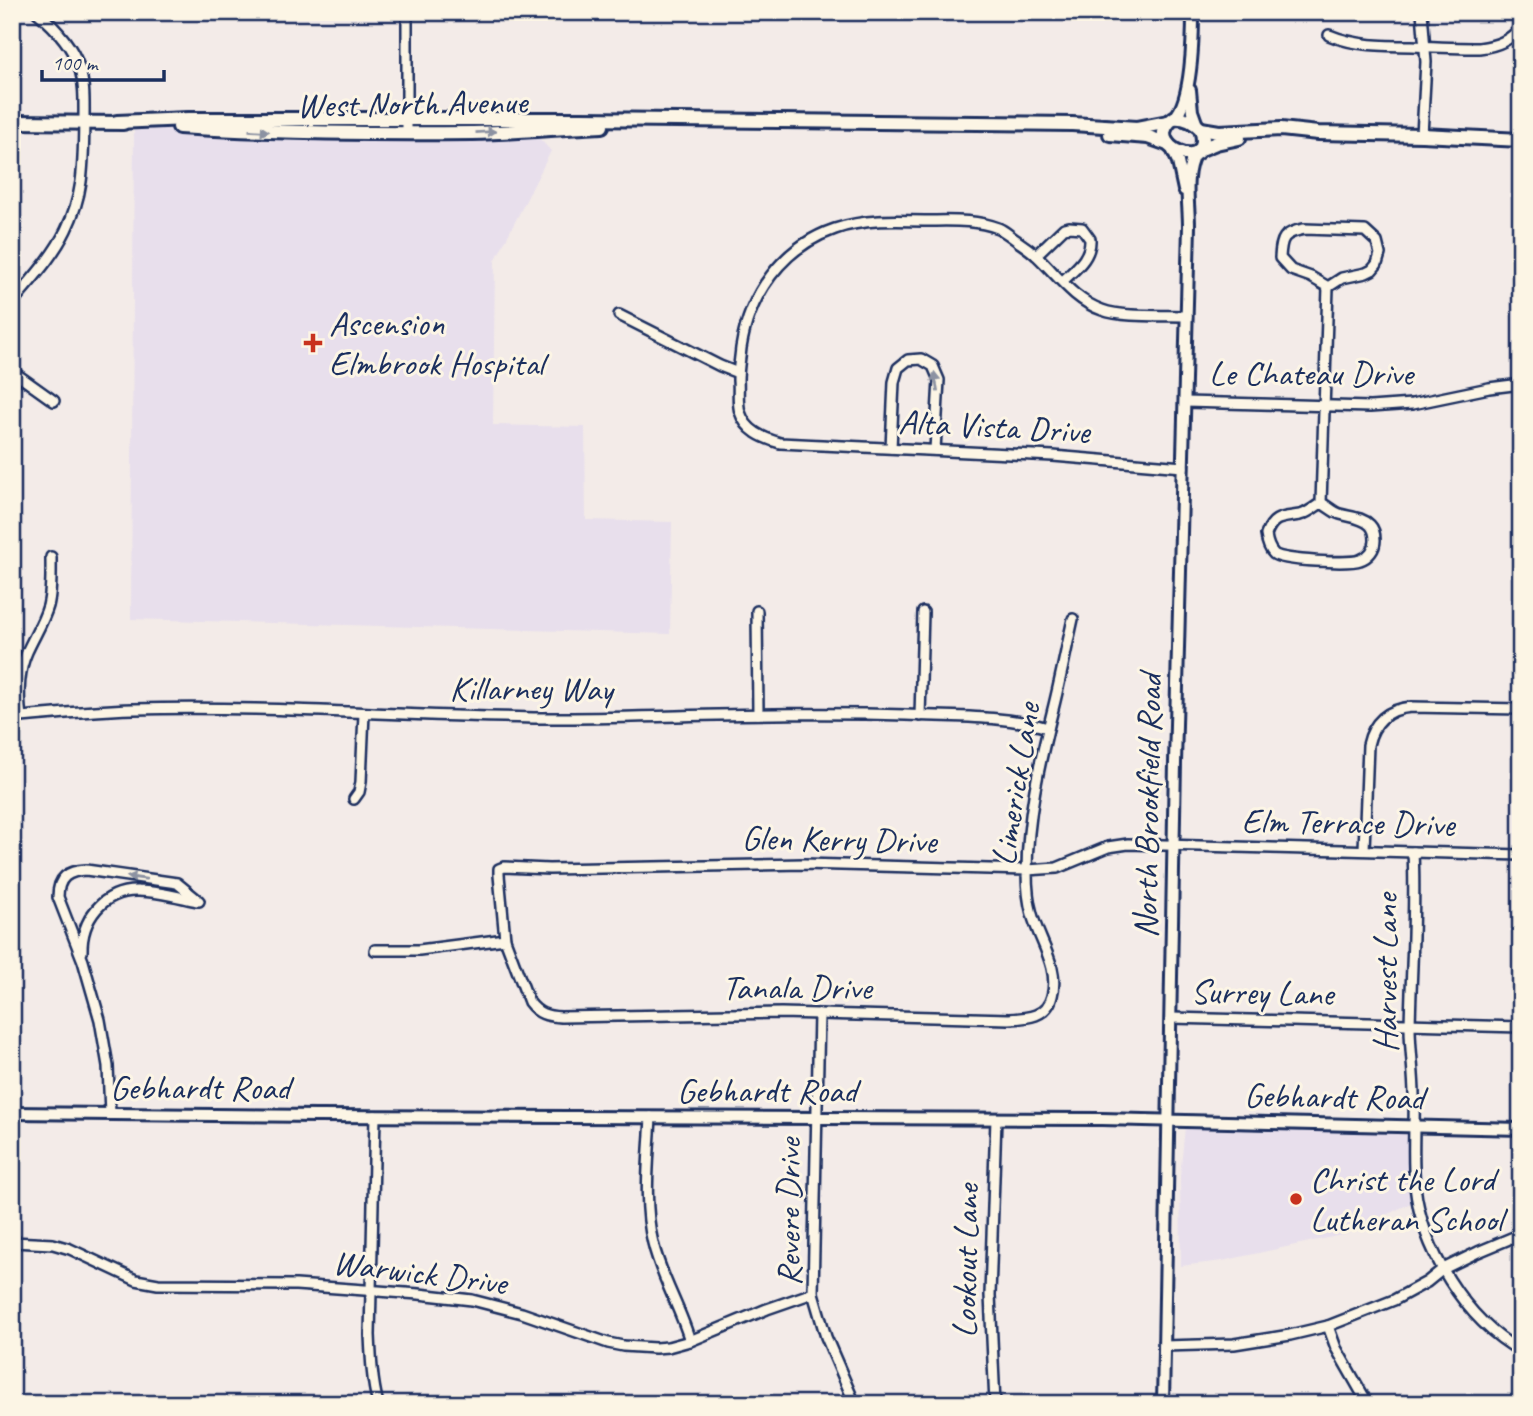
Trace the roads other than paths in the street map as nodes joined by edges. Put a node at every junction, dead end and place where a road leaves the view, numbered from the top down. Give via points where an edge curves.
1 (37, 12) edge
2 (407, 12) edge
3 (1193, 12) edge
4 (1422, 12) edge
5 (1519, 32) edge
6 (1329, 35) dead end
7 (1426, 47) junction
8 (1189, 71) junction
9 (407, 118) junction
10 (665, 120) junction
11 (1171, 120) junction
12 (12, 122) edge
13 (83, 122) junction
14 (117, 122) junction
15 (1048, 125) junction
16 (1199, 127) junction
17 (408, 133) junction
18 (1318, 133) junction
19 (1422, 135) junction
20 (1521, 140) edge
21 (1170, 146) junction
22 (1197, 151) junction
23 (1189, 210) junction
24 (1036, 255) junction
25 (1062, 281) junction
26 (1328, 287) junction
27 (12, 303) edge
28 (620, 315) dead end
29 (1187, 316) junction
30 (12, 371) edge
31 (738, 373) junction
32 (1521, 384) edge
33 (54, 401) dead end
34 (1185, 402) junction
35 (1324, 407) junction
36 (891, 448) junction
37 (935, 450) junction
38 (1183, 467) junction
39 (1321, 503) junction
40 (51, 557) dead end
41 (757, 611) dead end
42 (923, 612) dead end
43 (1073, 619) dead end
44 (1521, 709) edge
45 (364, 713) junction
46 (758, 713) junction
47 (920, 716) junction
48 (17, 718) edge
49 (1048, 728) junction
50 (354, 799) dead end
51 (1174, 846) junction
52 (1364, 850) junction
53 (1413, 852) junction
54 (1521, 855) edge
55 (1027, 870) junction
56 (505, 939) junction
57 (375, 950) dead end
58 (83, 961) junction
59 (1052, 997) joint
60 (819, 1014) junction
61 (1171, 1018) junction
62 (1410, 1024) junction
63 (1521, 1027) edge
64 (12, 1113) edge
65 (110, 1114) junction
66 (375, 1116) junction
67 (651, 1117) junction
68 (816, 1118) junction
69 (996, 1119) junction
70 (1169, 1121) junction
71 (1414, 1126) junction
72 (1521, 1129) edge
73 (1521, 1234) edge
74 (12, 1242) edge
75 (1443, 1269) junction
76 (371, 1291) junction
77 (813, 1293) junction
78 (1328, 1326) junction
79 (690, 1340) junction
80 (1164, 1346) junction
81 (1521, 1351) edge
82 (378, 1404) edge
83 (855, 1404) edge
84 (995, 1404) edge
85 (1163, 1404) edge
86 (1368, 1404) edge

1 - 13 street via 64,39 76,59 84,90
2 - 9 street
3 - 8 street
4 - 7 street
5 - 7 street via 1492,46
6 - 7 street via 1356,43
7 - 19 street
8 - 11 street via 1182,108
8 - 16 street via 1191,103
9 - 10 main road, West North Avenue
9 - 14 main road, West North Avenue
9 - 17 street
10 - 15 main road, West North Avenue
17 -> 10 main road, West North Avenue via 519,131
11 - 15 main road, West North Avenue via 1144,128
11 - 16 main road via 1185,118
11 - 21 main road via 1165,135
12 - 13 main road, West North Avenue
13 - 14 main road, West North Avenue
13 - 27 street via 82,184 75,211 54,252
14 -> 17 main road, West North Avenue via 274,132
15 - 21 main road, West North Avenue via 1148,137
16 - 18 main road via 1219,132 1282,129
16 - 22 main road via 1203,144
18 - 19 main road
18 - 22 main road via 1235,139
19 - 20 main road
21 - 22 main road via 1181,154
21 - 23 street, North Brookfield Road
22 - 23 street, North Brookfield Road via 1190,164
23 - 29 street, North Brookfield Road
24 - 25 street, Alta Vista Drive
24 - 25 street via 1064,228 1082,228 1090,239 1089,252
24 - 31 street, Alta Vista Drive via 1002,229 965,221 884,220 817,236 778,266 761,289 743,338
25 - 29 street, Alta Vista Drive via 1080,299 1105,311
26 - 26 street via 1373,270 1377,264 1377,242 1365,231 1304,229 1290,232 1281,241 1279,258 1291,270
26 - 35 street
28 - 31 street
29 - 34 street, North Brookfield Road
30 - 33 street
31 - 36 street, Alta Vista Drive via 740,412 762,438 780,443
32 - 35 street, Le Chateau Drive via 1412,404
34 - 35 street, Le Chateau Drive
34 - 38 street, North Brookfield Road
35 - 39 street
36 - 37 street, Alta Vista Drive
37 -> 36 street via 939,380 933,366 921,359 908,360 898,368
37 - 38 street, Alta Vista Drive
38 - 51 street, North Brookfield Road
39 - 39 street via 1274,522 1266,535 1275,554 1287,559 1332,561 1367,556 1375,540 1369,524
40 - 48 street via 48,603 22,666
41 - 46 street
42 - 47 street
43 - 49 street, Limerick Lane
44 - 52 street via 1411,707 1382,718 1367,745
45 - 46 street, Killarney Way via 560,718
45 - 48 street, Killarney Way via 135,709
45 - 50 street via 361,782
46 - 47 street, Killarney Way
47 - 49 street, Killarney Way via 1001,719
49 - 55 street, Limerick Lane via 1035,788
51 - 52 street, Elm Terrace Drive
51 - 55 street, Glen Kerry Drive via 1108,846 1057,868
51 - 61 street, North Brookfield Road
52 - 53 street, Elm Terrace Drive
53 - 54 street, Elm Terrace Drive
53 - 62 street, Harvest Lane
55 - 56 street, Glen Kerry Drive via 804,864 504,867 499,869
55 - 59 street, Limerick Lane via 1030,906 1051,964
56 - 57 street via 432,949
56 - 60 street, Tanala Drive via 529,1002 541,1014
58 -> 58 street via 88,920 115,895 140,891 199,901 177,883 86,870 67,874 58,897
58 - 65 street via 105,1043
59 - 60 street, Tanala Drive via 1046,1010 1024,1018
60 - 68 street, Revere Drive
61 - 62 street, Surrey Lane
61 - 70 street, North Brookfield Road
62 - 63 street, Surrey Lane
62 - 71 street, Harvest Lane
64 - 65 street, Gebhardt Road
65 - 66 street, Gebhardt Road
66 - 67 street, Gebhardt Road
66 - 76 street
67 - 68 street, Gebhardt Road
67 - 79 street via 651,1231 661,1270
68 - 69 street, Gebhardt Road
68 - 77 street, Revere Drive
69 - 70 street, Gebhardt Road
69 - 84 street, Lookout Lane via 990,1295
70 - 71 street, Gebhardt Road
70 - 80 street, North Brookfield Road
71 - 72 street, Gebhardt Road
71 - 75 street, Harvest Lane via 1419,1207
73 - 75 street
74 - 76 street, Warwick Drive via 53,1244 136,1280 158,1284 296,1285
75 - 78 street via 1394,1300
75 - 81 street, Harvest Lane via 1473,1311
76 - 79 street, Warwick Drive via 472,1300 623,1346 667,1347
76 - 82 street via 371,1363
77 - 79 street, Warwick Drive
77 - 83 street, Revere Drive
78 - 80 street via 1234,1343
78 - 86 street
80 - 85 street, North Brookfield Road

